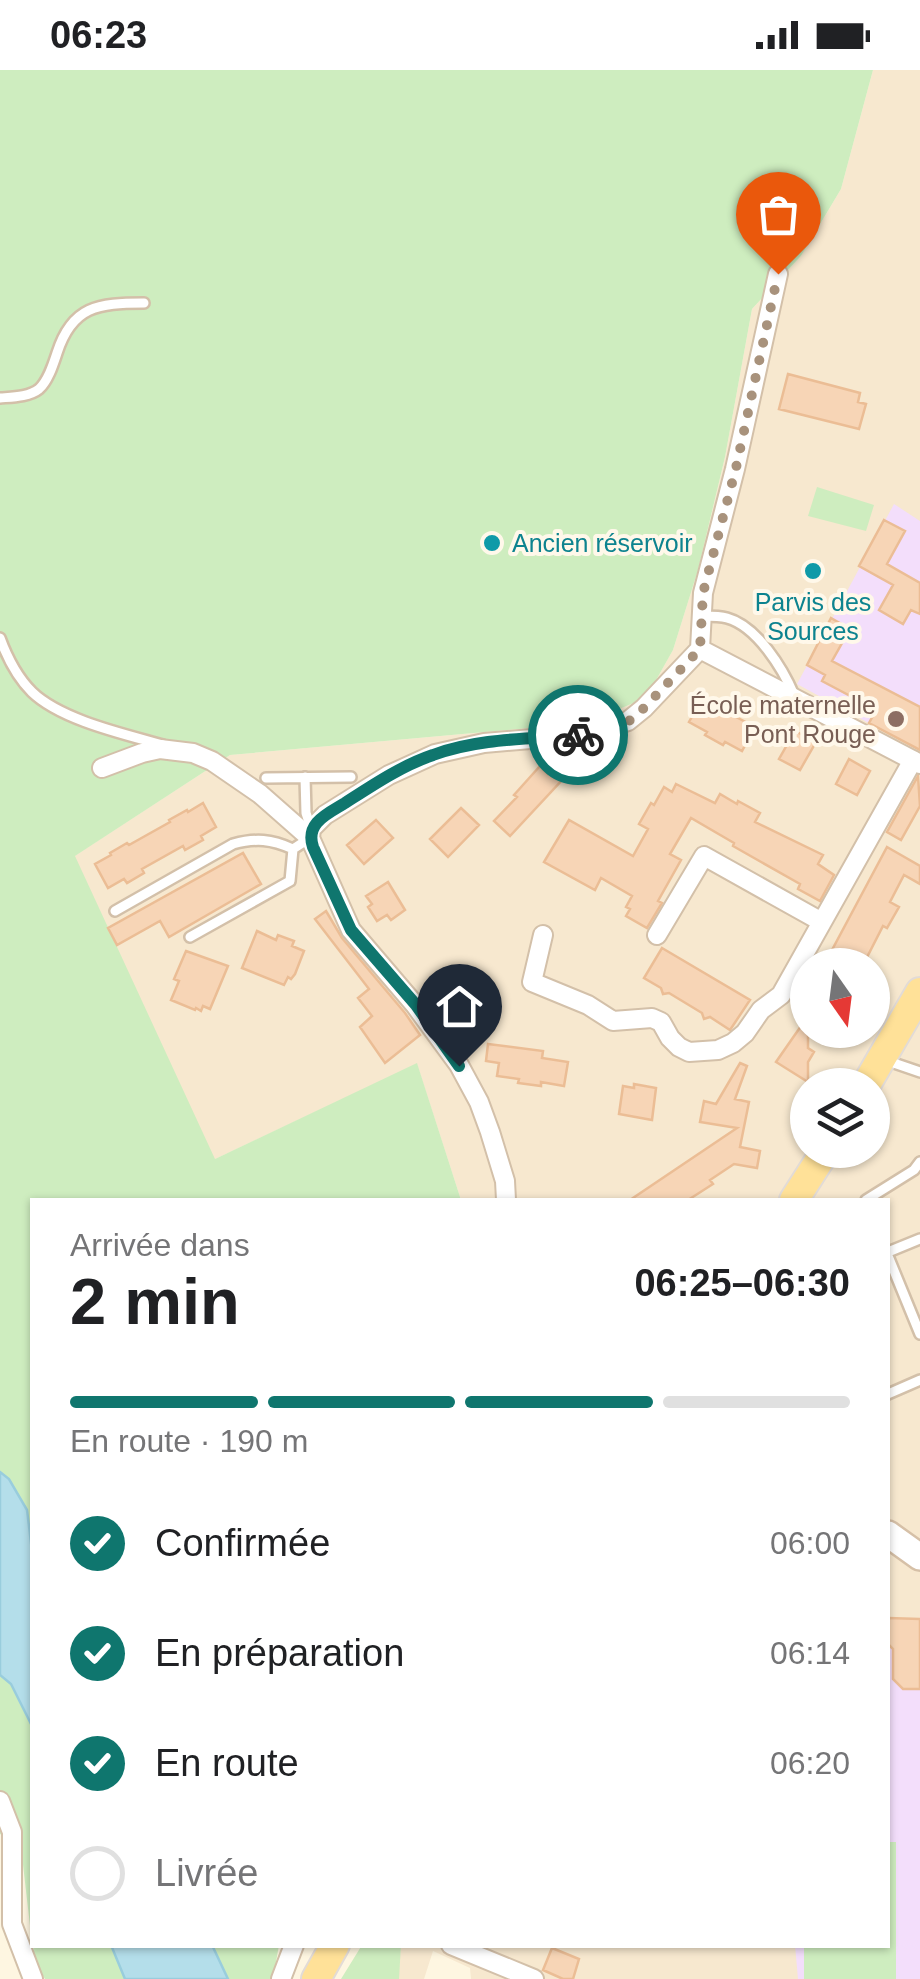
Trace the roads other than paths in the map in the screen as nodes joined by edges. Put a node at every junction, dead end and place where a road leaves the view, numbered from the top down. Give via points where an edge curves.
1 (778, 274) dead end
2 (144, 303) dead end
3 (0, 398) edge
4 (702, 616) junction
5 (0, 638) edge
6 (700, 649) junction
7 (795, 698) junction
8 (180, 750) junction
9 (917, 762) edge
10 (102, 768) dead end
11 (351, 776) dead end
12 (304, 777) junction
13 (266, 778) dead end
14 (311, 833) junction
15 (292, 849) junction
16 (115, 911) dead end
17 (822, 922) junction
18 (543, 935) dead end
19 (657, 935) dead end
20 (190, 937) dead end
21 (920, 992) edge
22 (883, 1059) junction
23 (877, 1068) edge
24 (920, 1072) edge
25 (920, 1162) edge
26 (814, 1168) edge
27 (508, 1194) edge
28 (795, 1198) edge
29 (869, 1198) edge
30 (920, 1238) edge
31 (890, 1253) edge
32 (890, 1259) edge
33 (920, 1334) edge
34 (920, 1380) edge
35 (890, 1393) edge
36 (890, 1535) edge
37 (920, 1556) edge
38 (0, 1801) edge
39 (293, 1948) edge
40 (334, 1948) edge
41 (485, 1951) edge
42 (33, 1979) edge
43 (280, 1979) edge
44 (316, 1979) edge
45 (534, 1979) edge

1 - 4 street
2 - 3 lane via 116,302 82,312 38,389
4 - 6 street
4 - 7 lane via 729,618 754,636 782,669
5 - 8 lane via 33,693 93,724
6 - 7 street
6 - 14 street via 628,722 589,734 434,754 325,815
7 - 9 street
8 - 10 street via 142,753
8 - 14 street via 212,761
9 - 17 street
11 - 12 lane
12 - 13 lane
12 - 14 lane
14 - 15 lane
14 - 27 street via 351,930 459,1066
15 - 16 lane via 272,840 233,844
15 - 20 lane via 290,882
17 - 18 street via 781,995 733,1044 704,1053 679,1047 652,1018 613,1022 532,982
17 - 19 street via 704,856
21 - 22 main road
22 - 23 main road
22 - 24 lane
25 - 29 lane
26 - 28 main road
30 - 31 lane
32 - 33 lane
34 - 35 lane
36 - 37 main road
38 - 42 street via 12,1832 12,1924
39 - 43 street
40 - 44 main road
41 - 45 street

